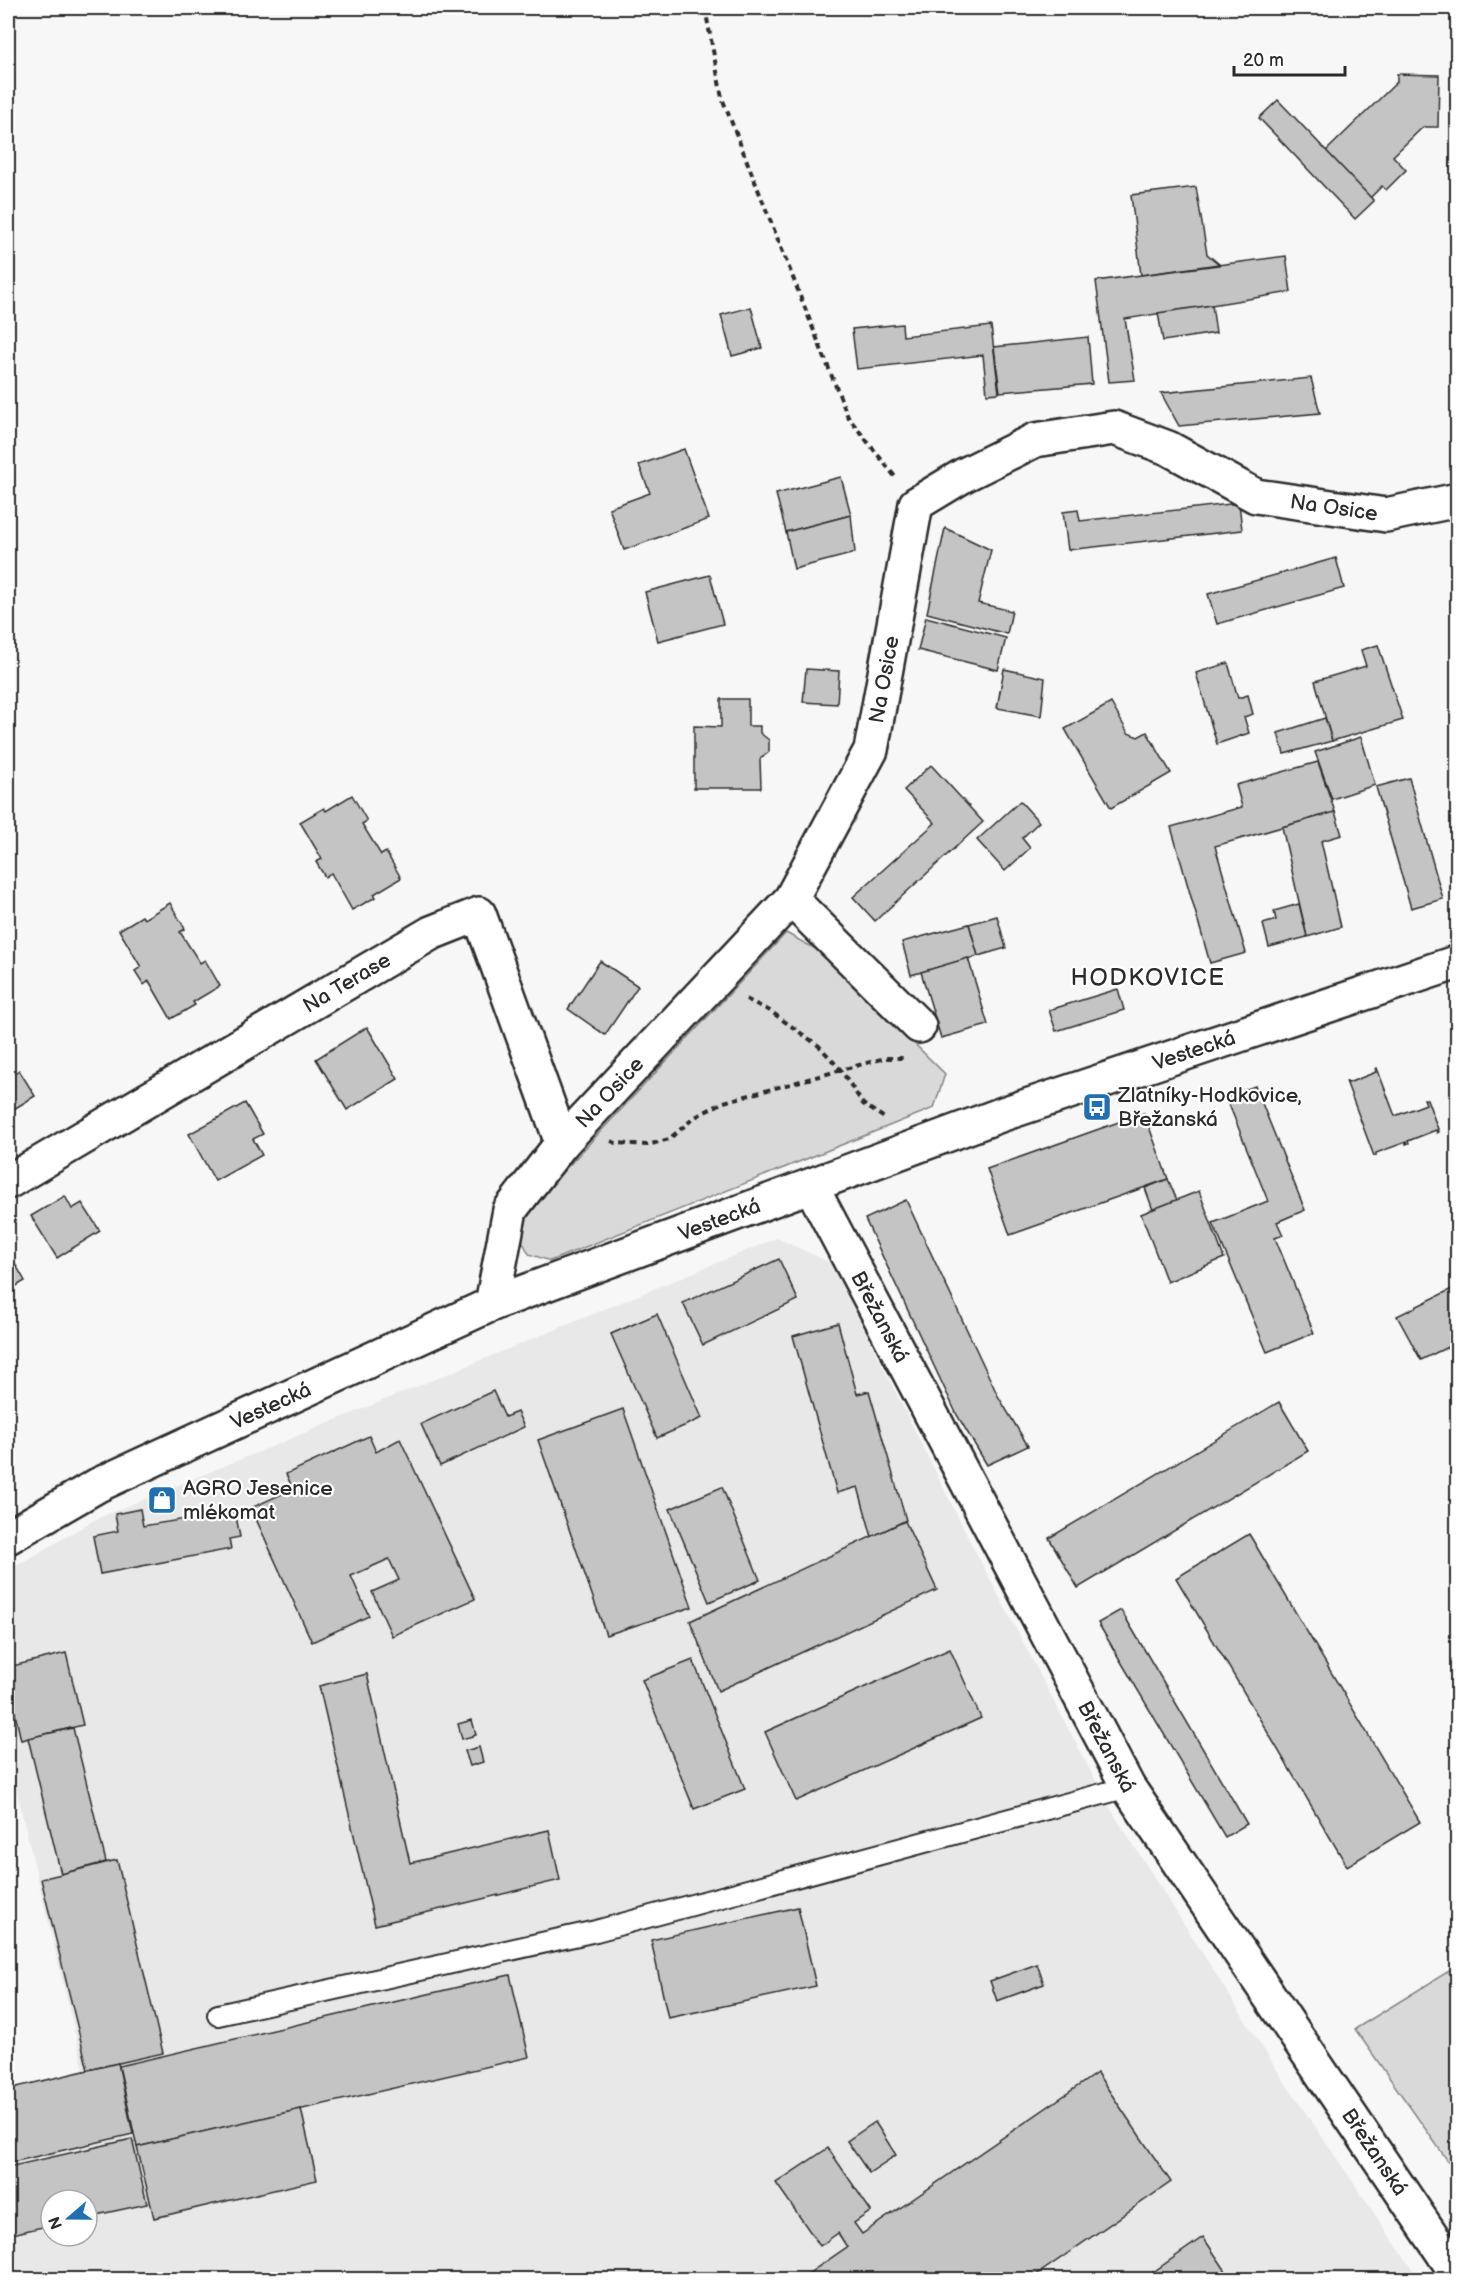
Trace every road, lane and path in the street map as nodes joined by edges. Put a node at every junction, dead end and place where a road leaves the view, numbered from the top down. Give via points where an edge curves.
1 (705, 8) edge
2 (1458, 500) edge
3 (916, 504) junction
4 (791, 898) junction
5 (1458, 962) edge
6 (713, 981) junction
7 (919, 1026) dead end
8 (905, 1058) dead end
9 (841, 1070) junction
10 (570, 1134) junction
11 (923, 1144) junction
12 (8, 1182) edge
13 (811, 1186) junction
14 (492, 1304) junction
15 (8, 1537) edge
16 (1128, 1787) junction
17 (218, 2015) dead end
18 (1458, 2275) edge

1 - 3 path via 722,98 848,417
2 - 3 street, Na Osice via 1386,515 1256,496 1168,448 1114,428 1035,440
3 - 4 street, Na Osice via 871,750
4 - 6 street, Na Osice
4 - 7 street
5 - 11 street, Vestecká
6 - 9 path via 770,1011 819,1046
6 - 10 street, Na Osice
8 - 9 path via 885,1058
9 - 10 path via 724,1102 695,1117 669,1139 648,1145
9 - 11 path via 863,1104
10 - 12 street, Na Terase via 479,914 431,933
10 - 14 street, Na Osice via 510,1210
11 - 13 street, Vestecká
13 - 14 street, Vestecká
13 - 16 street, Břežanská
14 - 15 street, Vestecká via 98,1485
16 - 17 lane via 596,1931
16 - 18 street, Břežanská

